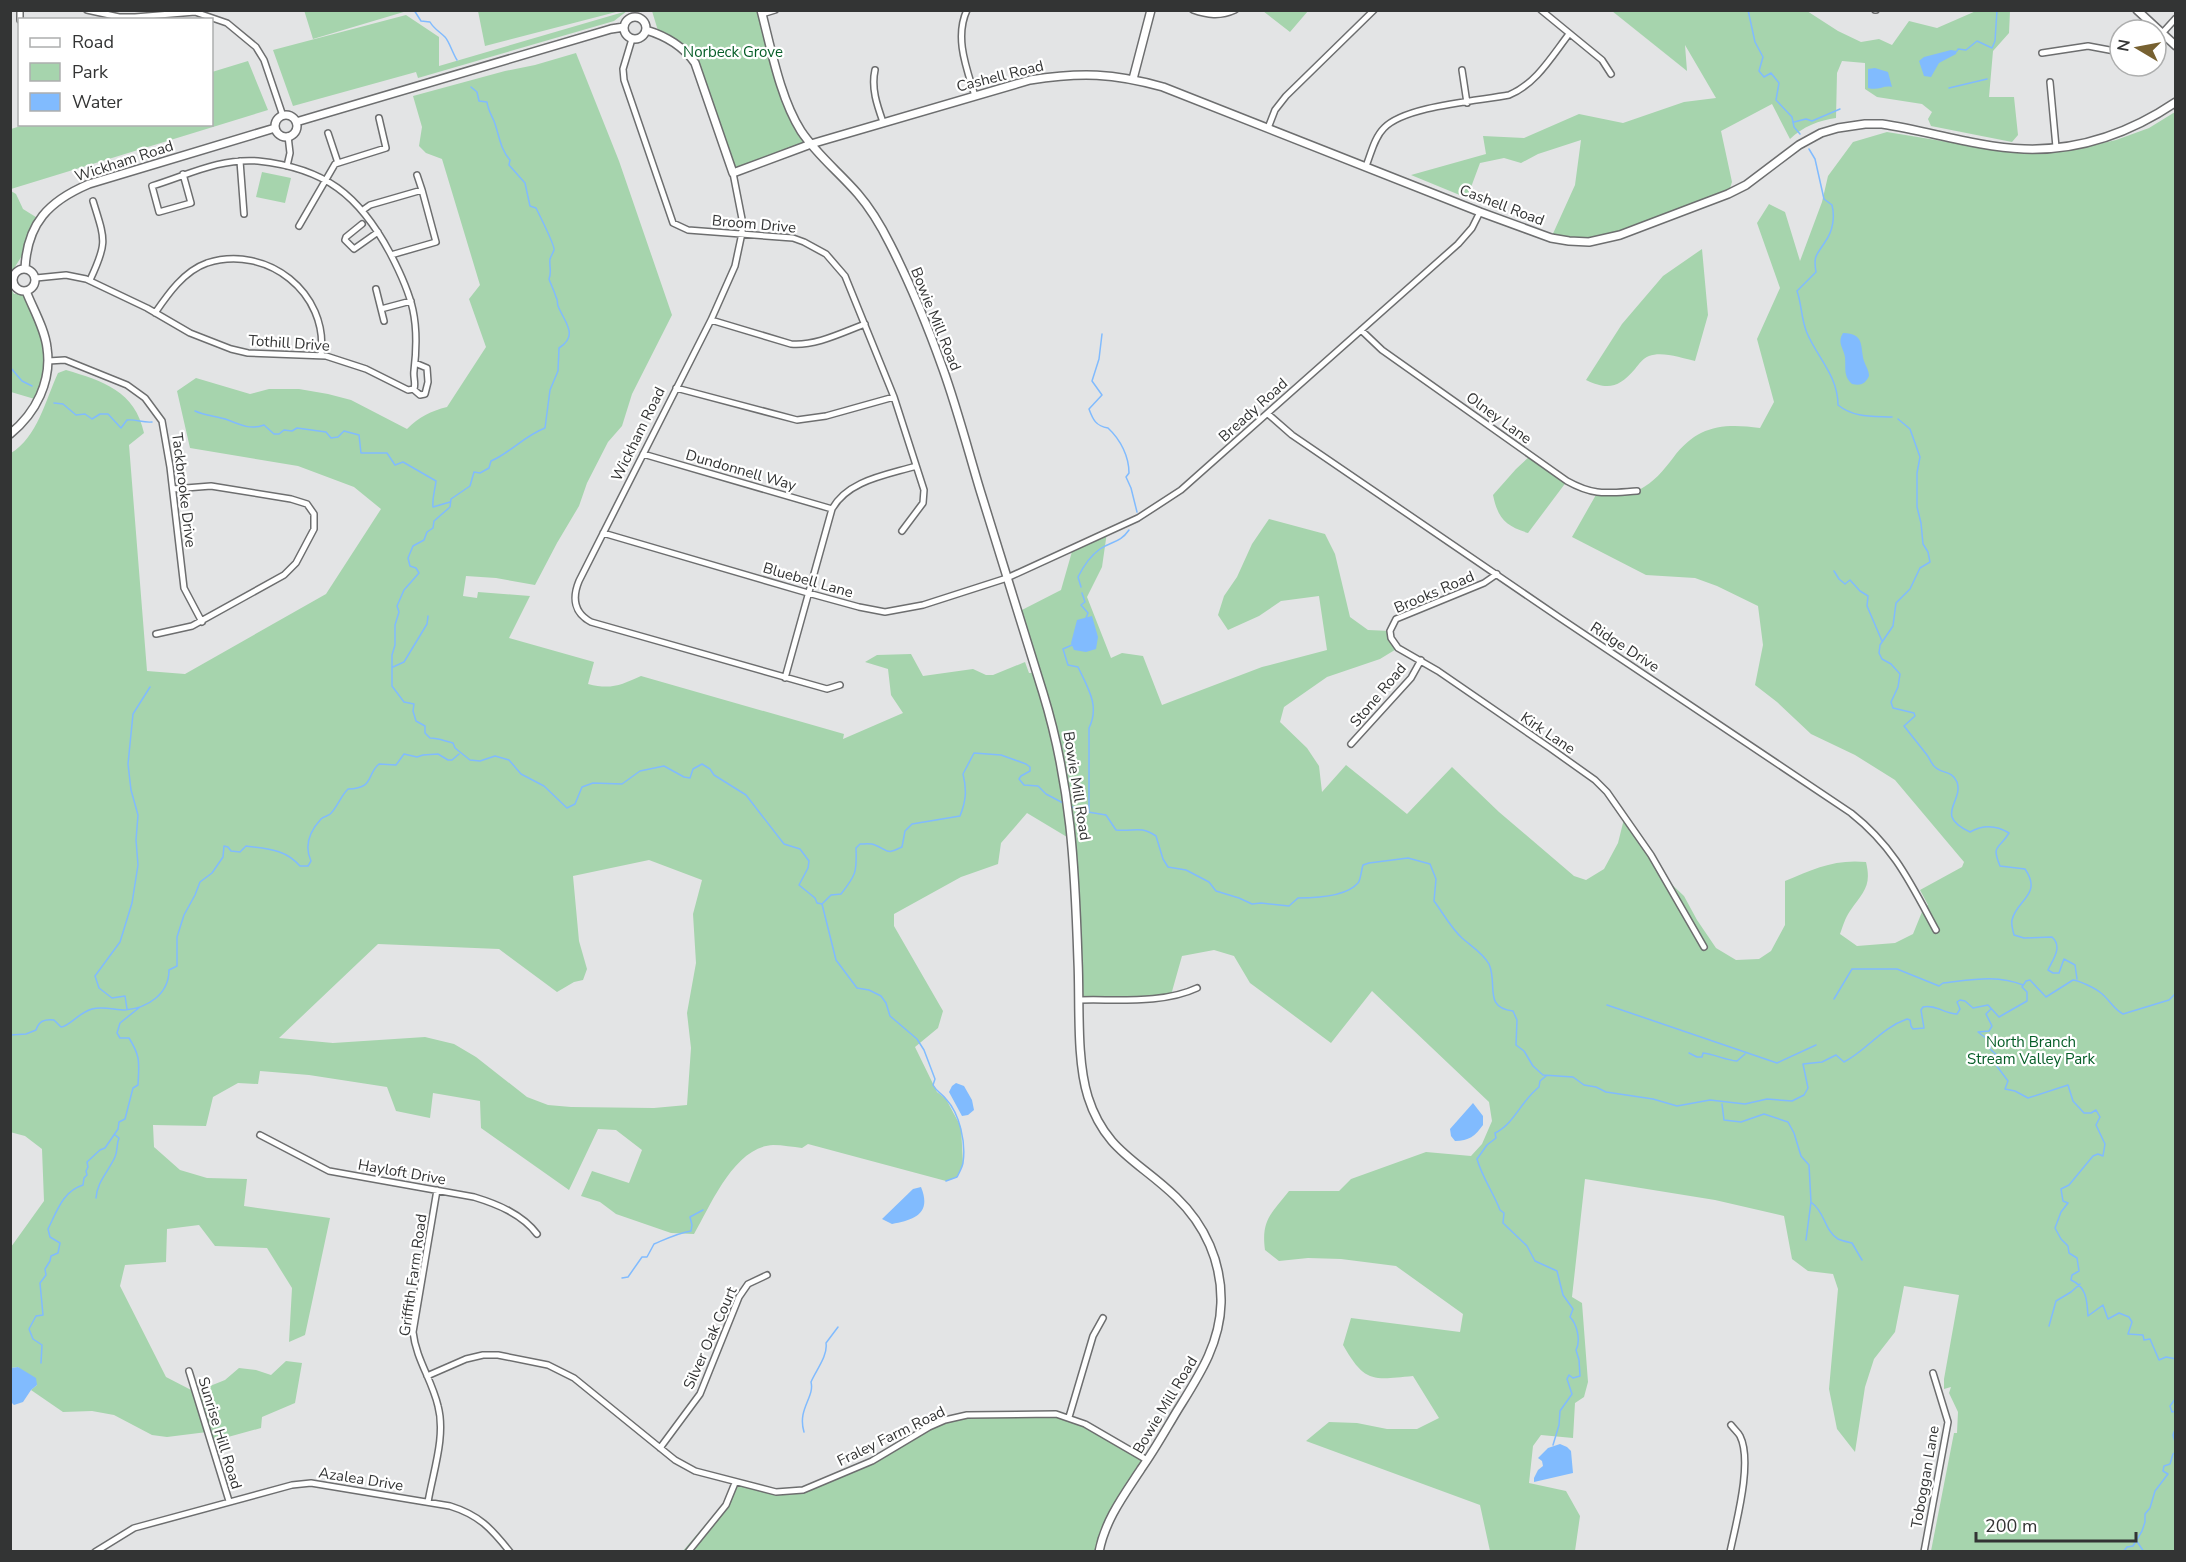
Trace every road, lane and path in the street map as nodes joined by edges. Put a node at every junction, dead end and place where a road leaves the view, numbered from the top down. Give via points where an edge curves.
1 (87, 10) edge
2 (775, 10) edge
3 (967, 10) edge
4 (1151, 10) edge
5 (1193, 10) edge
6 (1235, 10) edge
7 (1374, 10) edge
8 (1541, 10) edge
9 (99, 11) edge
10 (761, 12) edge
11 (212, 18) edge
12 (213, 18) edge
13 (624, 27) junction
14 (646, 30) junction
15 (1569, 34) junction
16 (632, 39) junction
17 (2108, 50) edge
18 (2042, 53) dead end
19 (876, 70) dead end
20 (1462, 70) dead end
21 (1611, 74) dead end
22 (1133, 79) junction
23 (2050, 82) dead end
24 (975, 96) junction
25 (2175, 102) edge
26 (1467, 103) junction
27 (283, 116) junction
28 (380, 118) dead end
29 (296, 122) junction
30 (883, 122) junction
31 (276, 128) junction
32 (1268, 128) junction
33 (328, 133) dead end
34 (288, 136) junction
35 (811, 144) junction
36 (2056, 147) junction
37 (729, 160) junction
38 (240, 161) junction
39 (338, 163) junction
40 (287, 166) junction
41 (1366, 166) junction
42 (748, 168) junction
43 (733, 173) junction
44 (183, 174) junction
45 (417, 175) dead end
46 (324, 180) junction
47 (422, 190) junction
48 (93, 201) dead end
49 (363, 210) junction
50 (1480, 212) junction
51 (244, 214) dead end
52 (362, 224) dead end
53 (299, 226) dead end
54 (378, 232) junction
55 (742, 233) junction
56 (391, 255) junction
57 (24, 269) junction
58 (36, 278) junction
59 (90, 280) junction
60 (376, 290) dead end
61 (26, 291) junction
62 (411, 301) junction
63 (381, 309) junction
64 (155, 313) junction
65 (711, 320) junction
66 (384, 321) dead end
67 (865, 324) junction
68 (1361, 330) junction
69 (321, 355) junction
70 (48, 361) junction
71 (415, 363) junction
72 (676, 388) junction
73 (413, 389) junction
74 (894, 397) junction
75 (1268, 414) junction
76 (10, 434) edge
77 (643, 454) junction
78 (916, 466) junction
79 (173, 489) junction
80 (1637, 491) dead end
81 (832, 509) junction
82 (902, 531) dead end
83 (603, 533) junction
84 (1497, 574) junction
85 (1007, 578) junction
86 (808, 593) junction
87 (202, 622) junction
88 (156, 634) dead end
89 (1391, 638) joint
90 (1421, 660) junction
91 (785, 678) junction
92 (840, 685) dead end
93 (1351, 744) dead end
94 (1936, 930) dead end
95 (1704, 947) dead end
96 (1197, 988) dead end
97 (1080, 1000) junction
98 (260, 1135) dead end
99 (437, 1190) junction
100 (537, 1234) dead end
101 (767, 1275) dead end
102 (1103, 1318) dead end
103 (189, 1371) dead end
104 (1933, 1373) dead end
105 (427, 1376) junction
106 (1069, 1417) junction
107 (1731, 1425) dead end
108 (660, 1448) junction
109 (1147, 1460) junction
110 (735, 1482) junction
111 (229, 1501) junction
112 (428, 1502) junction
113 (95, 1551) edge
114 (510, 1551) edge
115 (688, 1551) edge
116 (1099, 1551) edge
117 (1730, 1551) edge
118 (1924, 1551) edge

1 - 9 street
2 - 10 street
3 - 24 street via 962,46
4 - 22 street
5 - 6 street via 1211,15
7 - 32 street via 1286,96
8 - 15 street
9 - 11 street via 135,17 195,12
10 - 35 street, Bowie Mill Road via 789,108
12 - 27 street via 227,23 256,47
13 - 14 street via 636,17 643,20
13 - 16 street
13 - 29 street via 534,49
14 - 16 street via 641,38
14 - 37 street, Wickham Road via 674,42 695,63
15 - 21 street via 1602,60
15 - 26 street via 1522,90
16 - 55 street, Broom Drive via 623,74 673,223 688,230
17 - 18 street via 2088,46
19 - 30 street via 874,90
20 - 26 street
22 - 24 street, Cashell Road via 1098,74 1062,75
22 - 32 street, Cashell Road
23 - 36 street
24 - 30 street, Cashell Road
25 - 36 street, Cashell Road via 2154,117 2105,138
26 - 41 street via 1394,120 1378,136
27 - 29 street via 291,116
27 - 31 street
28 - 39 street via 386,148
29 - 34 street via 296,129
30 - 35 street, Cashell Road
31 - 34 street via 279,134
31 - 57 street, Wickham Road via 70,192 39,219 25,251
32 - 41 street, Cashell Road
33 - 39 street
34 - 40 street
35 - 42 street, Cashell Road
35 - 85 street, Bowie Mill Road via 872,212 890,243 943,369
36 - 50 street, Cashell Road via 2004,147 1903,127 1865,124 1821,133 1746,185 1614,237 1569,242
37 - 42 street
37 - 43 street, Wickham Road
38 - 40 street
38 - 44 street via 226,161
38 - 51 street
39 - 46 street
40 - 46 street
41 - 50 street, Cashell Road
42 - 43 street, Cashell Road
43 - 55 street, Wickham Road
44 - 44 street via 191,203 159,212 152,186
45 - 47 street
46 - 49 street
46 - 53 street
47 - 49 street
47 - 56 street via 436,242
48 - 59 street via 104,245
49 - 54 street
50 - 68 street, Bready Road via 1458,244
52 - 54 street via 345,240 354,249
54 - 56 street
55 - 65 street, Wickham Road via 735,267
55 - 67 street, Broom Drive via 793,238 826,254 845,276
56 - 62 street
57 - 58 street via 32,271
57 - 61 street via 13,279 18,290
58 - 59 street, Tothill Drive via 66,275
58 - 61 street via 34,287
59 - 64 street, Tothill Drive
60 - 63 street
61 - 70 street via 45,337
62 - 63 street
62 - 71 street via 417,344
63 - 66 street
64 - 69 street, Tothill Drive via 190,333 231,349
64 - 69 street via 177,285 207,263 238,259 253,262 273,268 306,293 320,322
65 - 67 street via 800,345
65 - 72 street, Wickham Road
67 - 74 street, Broom Drive
68 - 75 street, Bready Road
68 - 80 street, Olney Lane via 1382,350 1567,481 1597,493
69 - 73 street, Tothill Drive via 352,363
70 - 76 street via 45,385 38,400
70 - 79 street, Tackbrooke Drive via 74,363 127,385 145,398 164,428
71 - 73 street
71 - 73 street via 427,368 428,382 425,394
72 - 74 street via 797,420
72 - 77 street, Wickham Road
74 - 78 street, Broom Drive
75 - 84 street, Ridge Drive via 1292,435
75 - 85 street, Bready Road via 1156,508
77 - 81 street, Dundonnell Way
77 - 83 street, Wickham Road
78 - 81 street via 856,486 842,495
78 - 82 street, Broom Drive via 924,500
79 - 87 street, Tackbrooke Drive via 184,588
79 - 87 street via 211,486 291,498 307,504 316,518 312,536 289,571
81 - 86 street
83 - 86 street, Bluebell Lane
83 - 91 street, Wickham Road via 575,591 576,608 584,618
84 - 89 street, Brooks Road via 1484,584 1396,619
84 - 94 street, Ridge Drive via 1863,822 1891,851
85 - 86 street, Bluebell Lane via 923,605 885,612
85 - 97 street, Bowie Mill Road via 1052,720 1068,796
86 - 91 street
87 - 88 street
89 - 90 street, Kirk Lane via 1398,648
90 - 93 street, Stone Road via 1411,678
90 - 95 street, Kirk Lane via 1595,780 1625,815
91 - 92 street, Wickham Road via 827,689
96 - 97 street via 1184,994 1152,998
97 - 109 street, Bowie Mill Road via 1081,1057 1094,1111 1116,1147 1187,1209 1203,1230 1219,1275 1221,1308 1209,1358
98 - 99 street, Hayloft Drive via 329,1171
99 - 100 street, Hayloft Drive via 489,1201 522,1218
99 - 105 street, Griffith Farm Road via 413,1332
101 - 108 street, Silver Oak Court via 748,1284 739,1297 699,1394
102 - 106 street via 1093,1336
103 - 111 street, Sunrise Hill Road
104 - 118 street, Toboggan Lane via 1948,1422
105 - 108 street, Fraley Farm Road via 483,1355 548,1365 574,1378
105 - 112 street, Griffith Farm Road via 441,1420
106 - 109 street, Fraley Farm Road
106 - 110 street, Fraley Farm Road via 957,1417 929,1427 872,1461 803,1490 776,1492
107 - 117 street via 1740,1435 1744,1461
108 - 110 street, Fraley Farm Road via 695,1471
109 - 116 street, Bowie Mill Road via 1119,1501
110 - 115 street via 726,1505
111 - 112 street, Azalea Drive via 311,1483
111 - 113 street, Azalea Drive via 134,1528
112 - 114 street, Azalea Drive via 467,1511 483,1521

